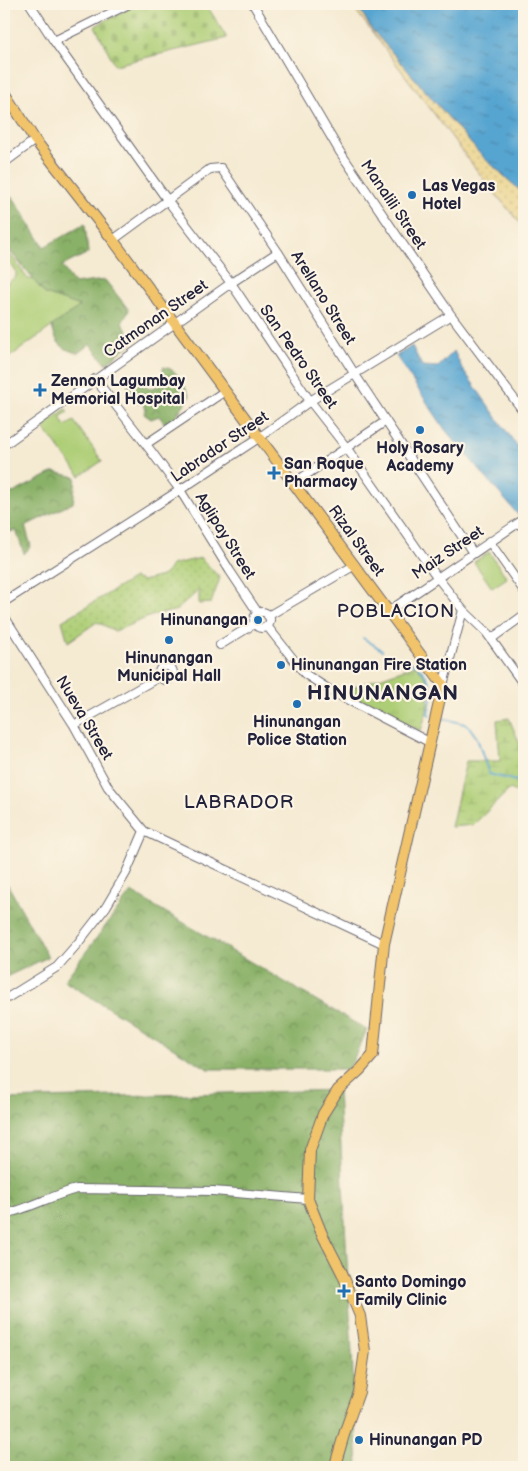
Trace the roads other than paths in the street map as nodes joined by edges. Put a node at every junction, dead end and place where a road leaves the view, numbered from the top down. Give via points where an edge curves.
1 (30, 4) edge
2 (128, 4) edge
3 (253, 4) edge
4 (54, 42) junction
5 (4, 91) edge
6 (35, 140) junction
7 (4, 163) edge
8 (168, 201) junction
9 (113, 240) junction
10 (278, 252) junction
11 (231, 283) junction
12 (451, 315) junction
13 (174, 324) junction
14 (354, 374) junction
15 (95, 379) junction
16 (225, 391) junction
17 (310, 401) junction
18 (524, 412) edge
19 (386, 421) junction
20 (260, 437) junction
21 (146, 444) junction
22 (4, 445) edge
23 (346, 447) junction
24 (294, 483) junction
25 (180, 490) junction
26 (524, 519) edge
27 (490, 541) junction
28 (473, 553) junction
29 (355, 565) junction
30 (437, 577) junction
31 (524, 591) edge
32 (4, 602) edge
33 (463, 610) junction
34 (389, 611) junction
35 (258, 613) junction
36 (524, 615) edge
37 (4, 616) edge
38 (268, 616) junction
39 (254, 624) junction
40 (267, 626) junction
41 (492, 639) junction
42 (220, 645) dead end
43 (159, 677) dead end
44 (523, 680) edge
45 (443, 685) junction
46 (74, 725) junction
47 (429, 742) junction
48 (144, 831) junction
49 (384, 944) junction
50 (4, 1000) edge
51 (308, 1199) junction
52 (4, 1214) edge
53 (337, 1467) edge

1 - 4 street, San Pedro Street
2 - 4 street
3 - 12 street, Manalili Street via 340,152
4 - 8 street, San Pedro Street
5 - 6 main road, Rizal Street
6 - 7 street
6 - 9 main road, Rizal Street
8 - 9 street, Arellano Street
8 - 10 street, Arellano Street via 210,169 221,168
8 - 11 street, San Pedro Street
9 - 13 main road, Rizal Street
10 - 11 street, Catmonan Street
10 - 14 street, Arellano Street
11 - 13 street, Catmonan Street
11 - 17 street, San Pedro Street
12 - 14 street, Labrador Street
12 - 18 street, Manalili Street
13 - 15 street, Catmonan Street
13 - 16 main road, Rizal Street
14 - 17 street, Labrador Street
14 - 19 street, Arellano Street
15 - 21 street, Aglipay Street
15 - 22 street, Catmonan Street
16 - 20 main road, Rizal Street
16 - 21 street
17 - 20 street, Labrador Street
17 - 23 street, San Pedro Street
19 - 23 street
19 - 28 street, Arellano Street
20 - 24 main road, Rizal Street
20 - 25 street, Labrador Street
21 - 25 street, Aglipay Street
23 - 24 street
23 - 30 street, San Pedro Street
24 - 29 main road, Rizal Street
25 - 32 street, Labrador Street
25 - 35 street, Aglipay Street
26 - 27 street, Maiz Street
27 - 28 street, Maiz Street
27 - 31 street
28 - 30 street, Maiz Street
29 - 34 main road, Rizal Street
29 - 38 street
30 - 33 street, San Pedro Street
30 - 34 street, Maiz Street
33 - 41 street, San Pedro Street
33 - 45 street
34 - 45 main road, Rizal Street
35 - 38 street via 265,612
35 - 39 street
36 - 41 street
37 - 46 street, Nueva Street
38 - 40 street
39 - 40 street via 262,628
39 - 42 street
40 - 47 street via 305,674
41 - 44 street, San Pedro Street
43 - 46 street
45 - 47 main road
46 - 48 street, Nueva Street via 108,787
47 - 49 main road
48 - 49 street
48 - 50 street via 126,873 106,907 78,943 57,967
49 - 51 main road via 373,1055 338,1090 323,1114 310,1150
51 - 52 street via 213,1191 77,1189
51 - 53 main road via 360,1316 365,1351 359,1392

